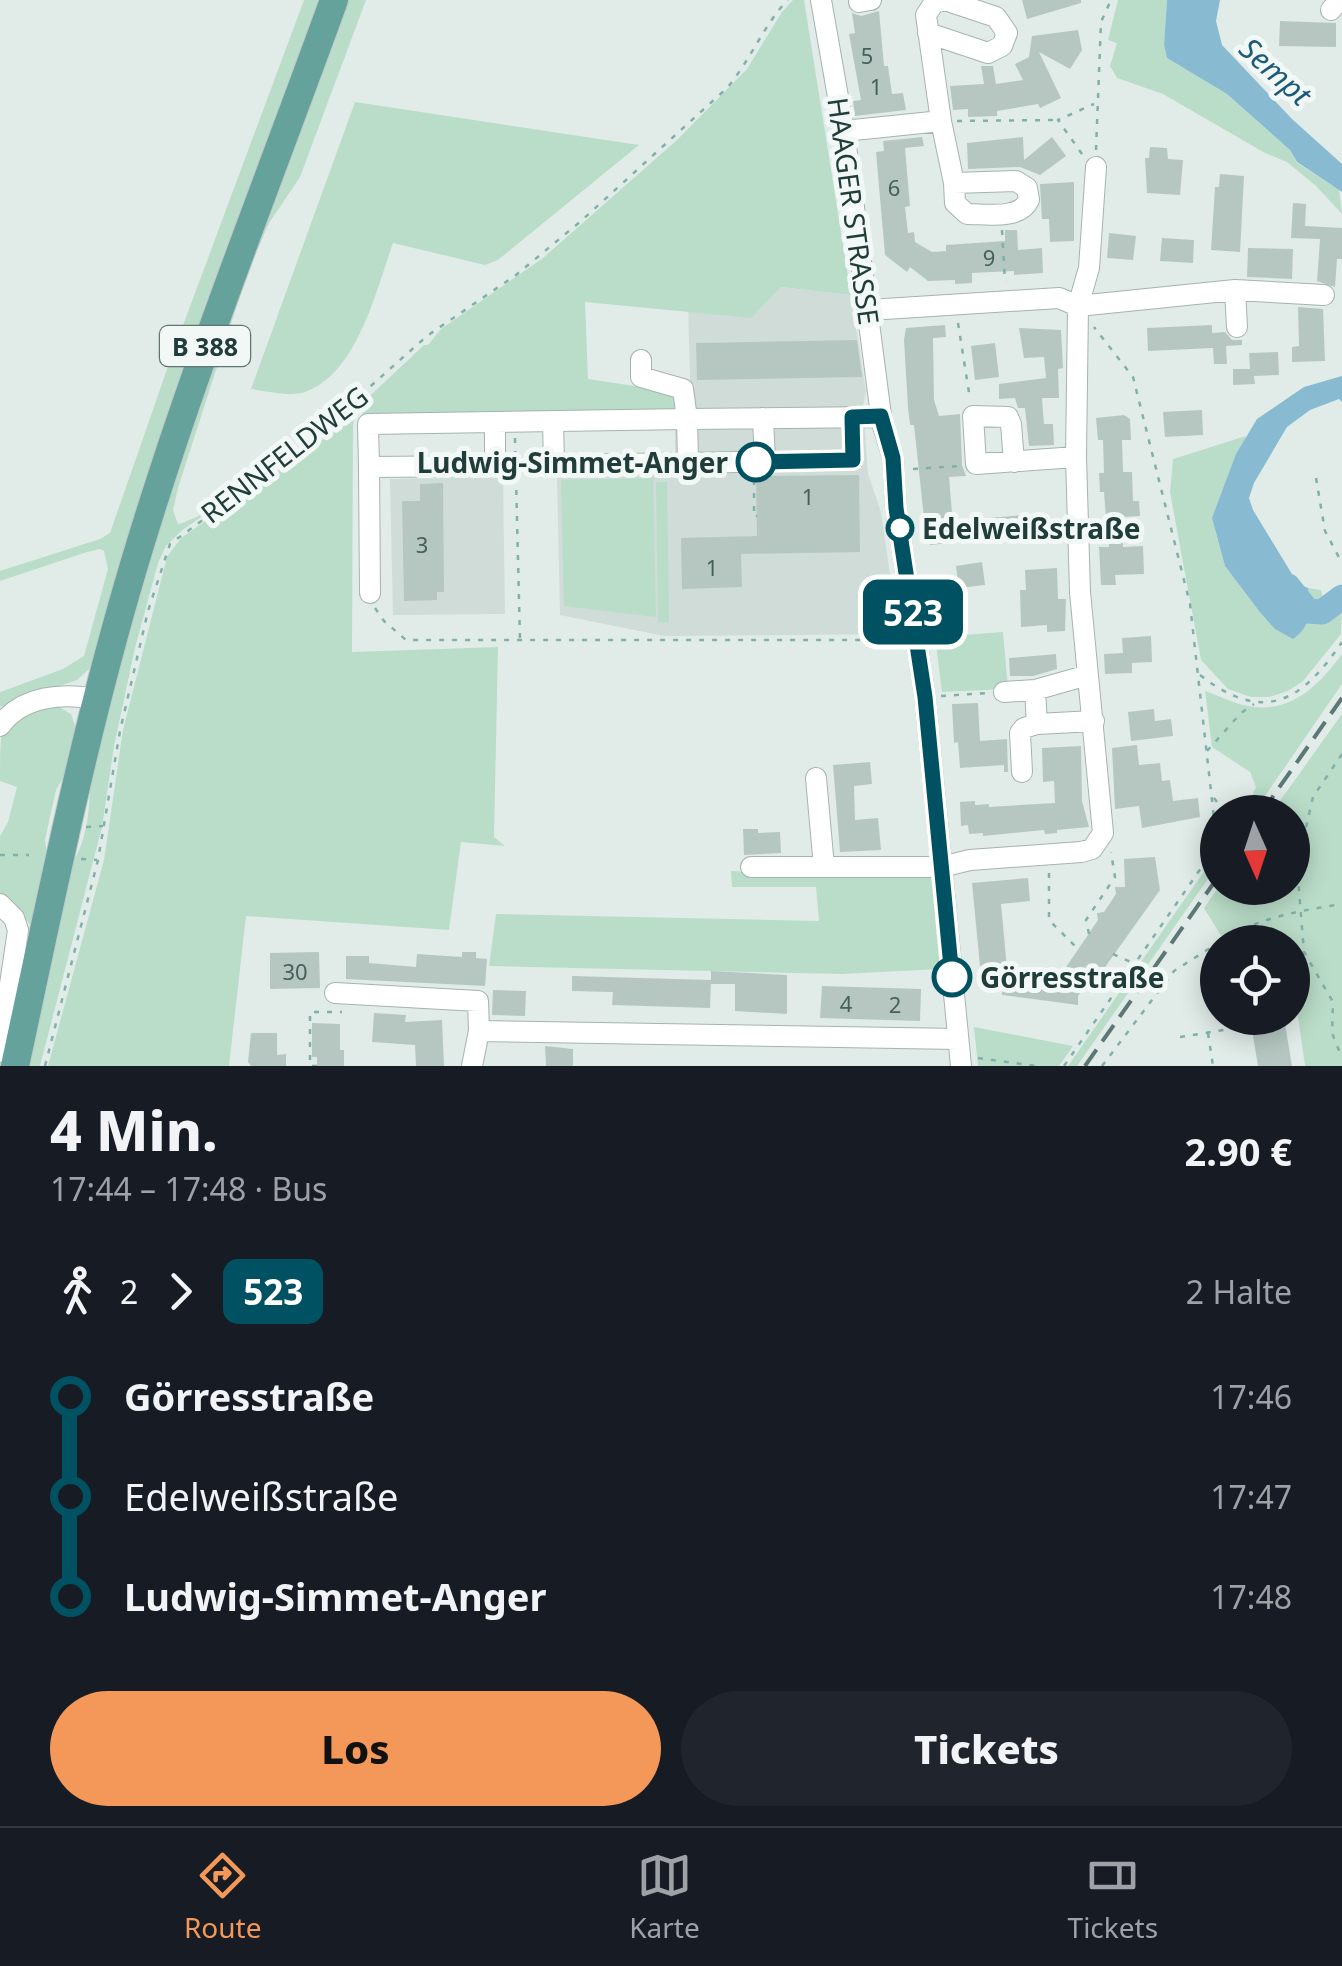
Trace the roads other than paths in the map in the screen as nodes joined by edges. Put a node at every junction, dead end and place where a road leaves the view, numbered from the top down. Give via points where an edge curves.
1 (334, 0) edge
2 (821, 0) edge
3 (924, 16) edge
4 (941, 121) junction
5 (844, 131) junction
6 (1096, 167) road end
7 (954, 183) junction
8 (1235, 290) junction
9 (1324, 295) dead end
10 (1078, 306) junction
11 (869, 310) junction
12 (1237, 328) dead end
13 (641, 360) dead end
14 (852, 417) junction
15 (763, 418) junction
16 (686, 420) junction
17 (882, 420) junction
18 (505, 422) junction
19 (553, 422) junction
20 (1076, 456) junction
21 (1014, 462) junction
22 (688, 463) junction
23 (759, 465) junction
24 (368, 468) junction
25 (370, 593) road end
26 (1088, 676) junction
27 (1034, 690) junction
28 (1004, 692) road end
29 (97, 699) junction
30 (1094, 721) junction
31 (1037, 724) junction
32 (0, 726) edge
33 (1022, 772) dead end
34 (816, 778) dead end
35 (751, 867) dead end
36 (941, 867) junction
37 (824, 868) junction
38 (0, 904) edge
39 (345, 1001) road end
40 (479, 1030) junction
41 (958, 1038) junction
42 (0, 1052) edge
43 (967, 1062) edge
44 (14, 1066) edge
45 (472, 1066) edge

1 - 29 main road, B 388 via 185,403
2 - 5 street, HAAGER STRASSE
3 - 4 street
4 - 5 street
4 - 7 street
5 - 11 street, HAAGER STRASSE
6 - 10 street via 1090,268
7 - 7 street via 1012,181 1030,196 1015,213 963,212
8 - 9 street
8 - 10 street
8 - 12 street
10 - 11 street via 1059,298
10 - 20 street
11 - 17 street, HAAGER STRASSE
13 - 16 street via 640,378 683,389
14 - 15 street
14 - 17 street
14 - 23 street via 853,460
15 - 16 street
15 - 23 street
16 - 19 street
16 - 22 street
17 - 36 street, HAAGER STRASSE via 893,458 925,697
18 - 19 street
18 - 24 street via 496,466
18 - 24 street via 368,424
19 - 22 street via 554,465
20 - 21 street
20 - 26 street
21 - 21 street via 1008,417 973,416 976,464
22 - 23 street
24 - 25 street
26 - 27 street
26 - 30 street
27 - 28 street
27 - 31 street
29 - 32 street via 33,701
29 - 44 main road, B 388
30 - 31 street
30 - 36 street via 1104,819 1092,849
31 - 33 street via 1020,734
34 - 37 street
35 - 37 street
36 - 37 street
36 - 41 street, HAAGER STRASSE
38 - 42 street via 18,930
39 - 40 street via 478,1001
40 - 41 street
40 - 45 street
41 - 43 street, HAAGER STRASSE

